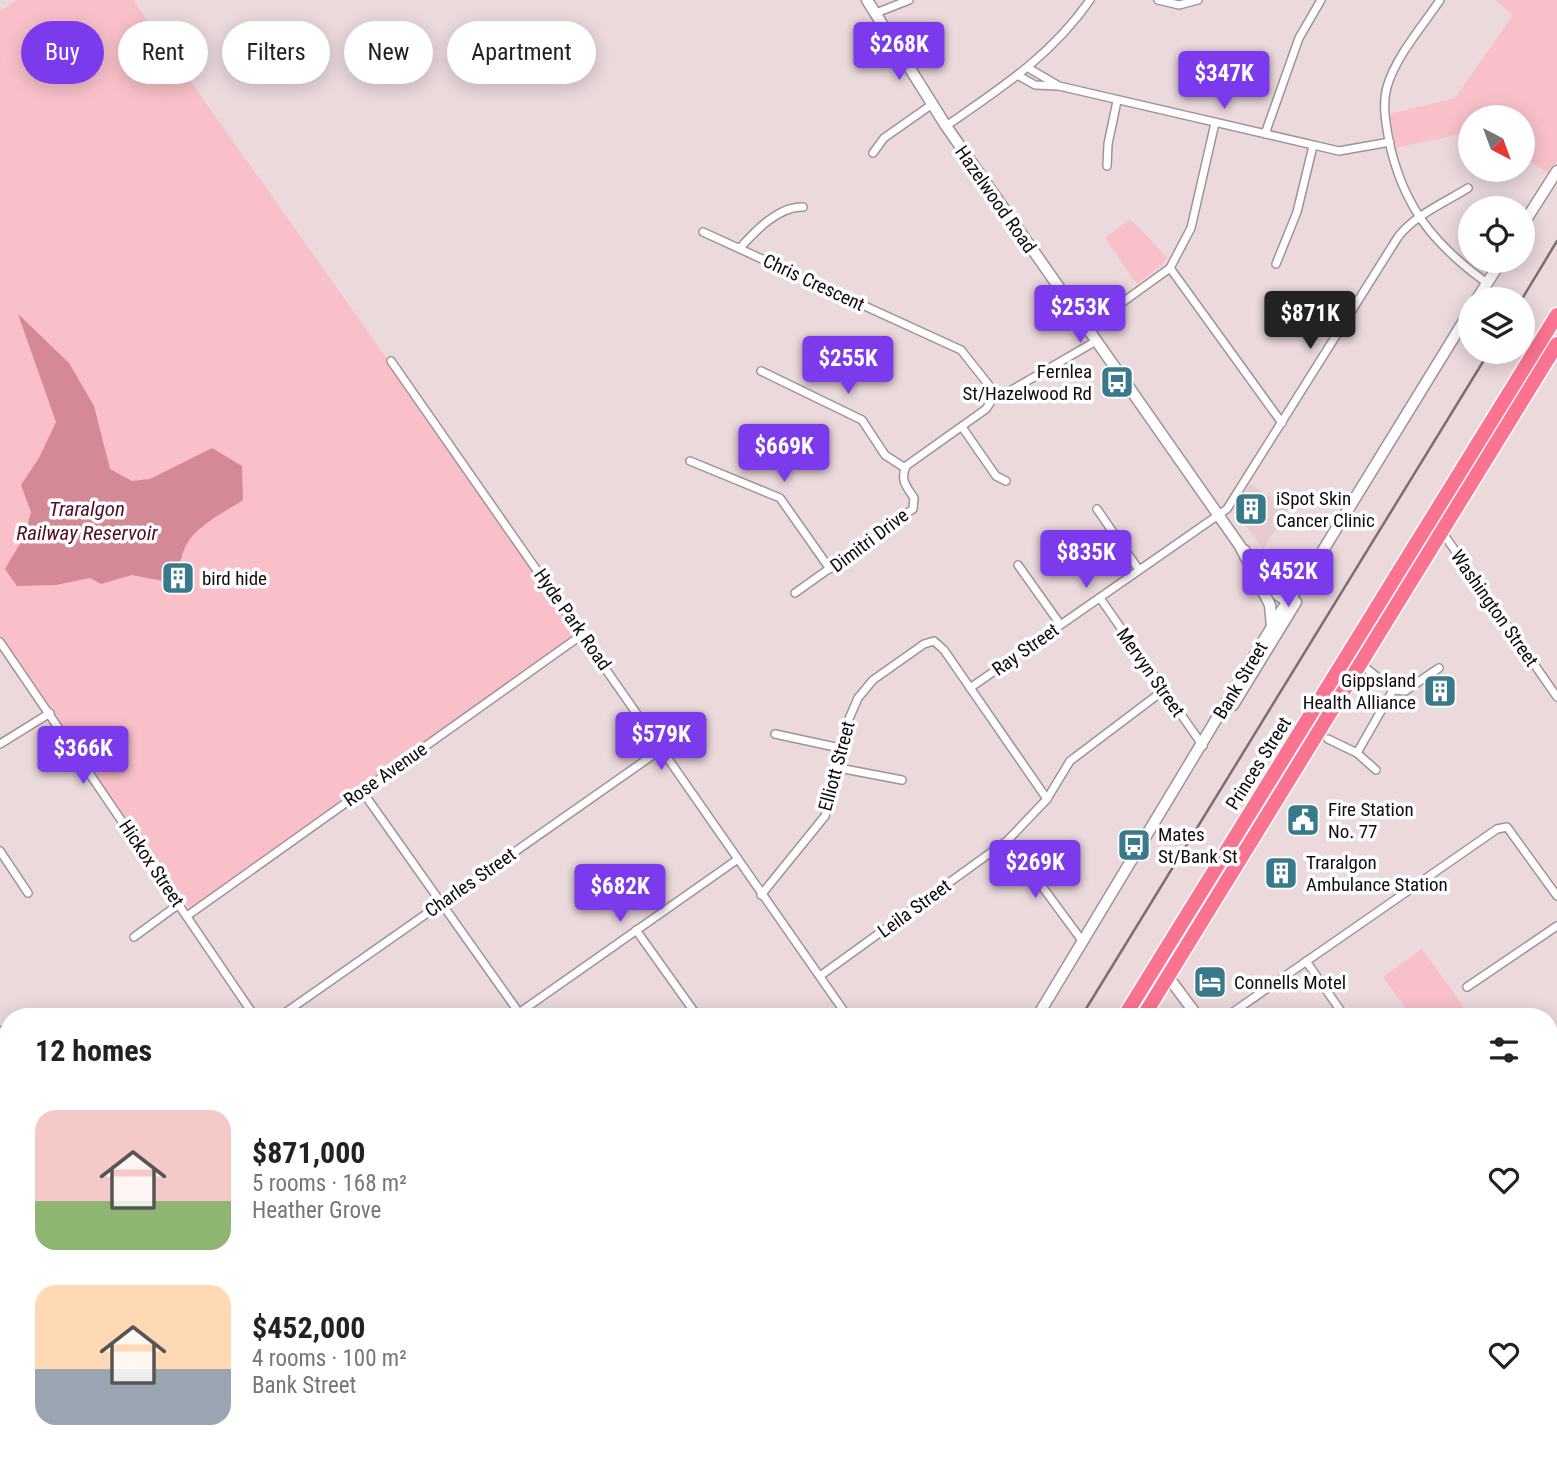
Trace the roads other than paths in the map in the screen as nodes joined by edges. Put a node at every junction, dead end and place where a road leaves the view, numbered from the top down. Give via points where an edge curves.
1 (867, 0) edge
2 (909, 0) edge
3 (1090, 0) edge
4 (1158, 0) edge
5 (1198, 0) edge
6 (1321, 0) edge
7 (1440, 0) edge
8 (877, 17) junction
9 (1030, 69) junction
10 (1019, 76) junction
11 (1059, 86) junction
12 (1117, 101) junction
13 (931, 105) junction
14 (1215, 124) junction
15 (946, 126) junction
16 (1265, 134) junction
17 (1390, 142) junction
18 (1313, 146) junction
19 (873, 153) dead end
20 (1107, 166) dead end
21 (1557, 171) edge
22 (1468, 188) dead end
23 (803, 206) dead end
24 (1535, 206) edge
25 (1418, 218) junction
26 (703, 232) dead end
27 (740, 248) junction
28 (1276, 264) dead end
29 (1170, 268) junction
30 (1493, 273) edge
31 (1487, 283) junction
32 (1484, 287) edge
33 (1557, 315) edge
34 (1087, 328) junction
35 (1458, 331) edge
36 (1096, 341) junction
37 (1557, 344) edge
38 (391, 361) dead end
39 (761, 371) dead end
40 (996, 394) junction
41 (1282, 423) junction
42 (962, 427) junction
43 (690, 461) dead end
44 (905, 468) junction
45 (1006, 481) dead end
46 (1097, 509) dead end
47 (1219, 515) junction
48 (1433, 519) junction
49 (1443, 532) junction
50 (1240, 546) junction
51 (1018, 565) dead end
52 (830, 569) junction
53 (1139, 570) junction
54 (795, 593) dead end
55 (1100, 598) junction
56 (1270, 606) junction
57 (1287, 607) junction
58 (1060, 624) junction
59 (1272, 628) junction
60 (583, 634) junction
61 (0, 642) edge
62 (1362, 664) junction
63 (1439, 668) dead end
64 (970, 688) junction
65 (1164, 690) junction
66 (1393, 690) junction
67 (1557, 697) edge
68 (50, 713) junction
69 (775, 734) dead end
70 (1328, 739) dead end
71 (0, 744) edge
72 (1203, 746) junction
73 (663, 748) junction
74 (840, 748) junction
75 (1357, 753) junction
76 (839, 768) junction
77 (1376, 770) dead end
78 (902, 780) dead end
79 (362, 791) junction
80 (1046, 799) junction
81 (1008, 841) junction
82 (0, 851) edge
83 (738, 859) junction
84 (28, 894) dead end
85 (761, 895) junction
86 (1557, 896) edge
87 (441, 902) junction
88 (179, 904) junction
89 (187, 916) junction
90 (1557, 926) edge
91 (636, 930) junction
92 (134, 937) dead end
93 (1083, 942) junction
94 (1306, 961) junction
95 (1153, 970) junction
96 (820, 976) junction
97 (1167, 978) junction
98 (1467, 987) dead end
99 (250, 1008) edge
100 (292, 1008) edge
101 (513, 1008) edge
102 (528, 1008) edge
103 (692, 1008) edge
104 (842, 1008) edge
105 (1043, 1008) edge
106 (1130, 1008) edge
107 (1149, 1008) edge
108 (1191, 1008) edge
109 (1239, 1008) edge
110 (1339, 1008) edge

1 - 8 main road, Hazelwood Road
2 - 8 street
3 - 9 street
4 - 5 street via 1179,5
6 - 16 street via 1298,38
7 - 17 street via 1387,86 1384,108
8 - 13 main road, Hazelwood Road
9 - 10 street
9 - 11 street
10 - 11 street via 1035,85
10 - 15 street
11 - 12 street
12 - 14 street
12 - 20 street
13 - 15 main road, Hazelwood Road
13 - 19 street via 884,138
14 - 16 street
14 - 29 street via 1191,228
15 - 34 main road, Hazelwood Road
16 - 18 street
17 - 18 street via 1339,151
17 - 25 street via 1406,196
18 - 28 street via 1297,212
21 - 24 main road
22 - 25 street, Ray Street
23 - 27 street via 776,216
25 - 31 street via 1453,259
25 - 41 street, Ray Street via 1398,237
26 - 27 street, Chris Crescent
27 - 40 street, Chris Crescent via 961,350
29 - 34 street
29 - 41 street
30 - 31 main road
31 - 32 main road
33 - 48 highway, Princes Street
34 - 36 main road, Hazelwood Road
35 - 57 main road, Bank Street
36 - 40 street via 1010,391
36 - 47 main road, Hazelwood Road
37 - 49 highway, Princes Street
38 - 60 street, Hyde Park Road
39 - 44 street via 862,420 885,455
40 - 42 street via 986,410
41 - 47 street, Ray Street via 1231,505
42 - 44 street
42 - 45 street via 996,476
43 - 52 street via 780,498
44 - 52 street, Dimitri Drive via 904,484 914,498 913,509
46 - 53 street
47 - 50 main road, Hazelwood Road
47 - 53 street, Ray Street
48 - 49 street, Washington Street
48 - 95 highway, Princes Street
49 - 62 highway, Princes Street
49 - 67 street, Washington Street
50 - 56 main road
50 - 57 main road
51 - 58 street
52 - 54 street, Dimitri Drive
53 - 55 street, Ray Street
55 - 58 street, Ray Street
55 - 65 street, Mervyn Street
56 - 57 main road
56 - 59 main road
57 - 59 main road, Bank Street
57 - 72 main road via 1248,682
58 - 64 street, Ray Street
59 - 72 main road, Bank Street
60 - 73 street, Hyde Park Road
60 - 79 street, Rose Avenue
61 - 68 street, Hickox Street
62 - 66 street
62 - 97 highway, Princes Street
63 - 66 street via 1405,691
64 - 74 street, Elliott Street via 944,650 934,641 924,644 873,680 858,698
64 - 80 street, Elliott Street
65 - 72 street, Mervyn Street
65 - 80 street, Leila Street via 1070,761
66 - 75 street
68 - 71 street
68 - 88 street, Hickox Street
69 - 74 street
70 - 75 street
72 - 93 main road, Bank Street
73 - 83 street, Hyde Park Road
73 - 87 street, Charles Street
74 - 76 street, Elliott Street
75 - 77 street
76 - 78 street
76 - 85 street, Elliott Street via 825,816
79 - 87 street
79 - 89 street, Rose Avenue
80 - 81 street, Leila Street
81 - 93 street
81 - 96 street, Leila Street
82 - 84 street
83 - 85 street, Hyde Park Road
83 - 91 street
85 - 96 street, Hyde Park Road
86 - 94 street via 1507,827 1497,829
87 - 100 street, Charles Street
87 - 101 street
88 - 89 street, Hickox Street
88 - 92 street
89 - 99 street, Hickox Street
90 - 98 street
91 - 102 street
91 - 103 street
93 - 105 main road, Bank Street
94 - 109 street
94 - 110 street
95 - 97 main road
95 - 106 highway, Princes Street
96 - 104 street, Hyde Park Road
97 - 107 highway, Princes Street
97 - 108 main road

